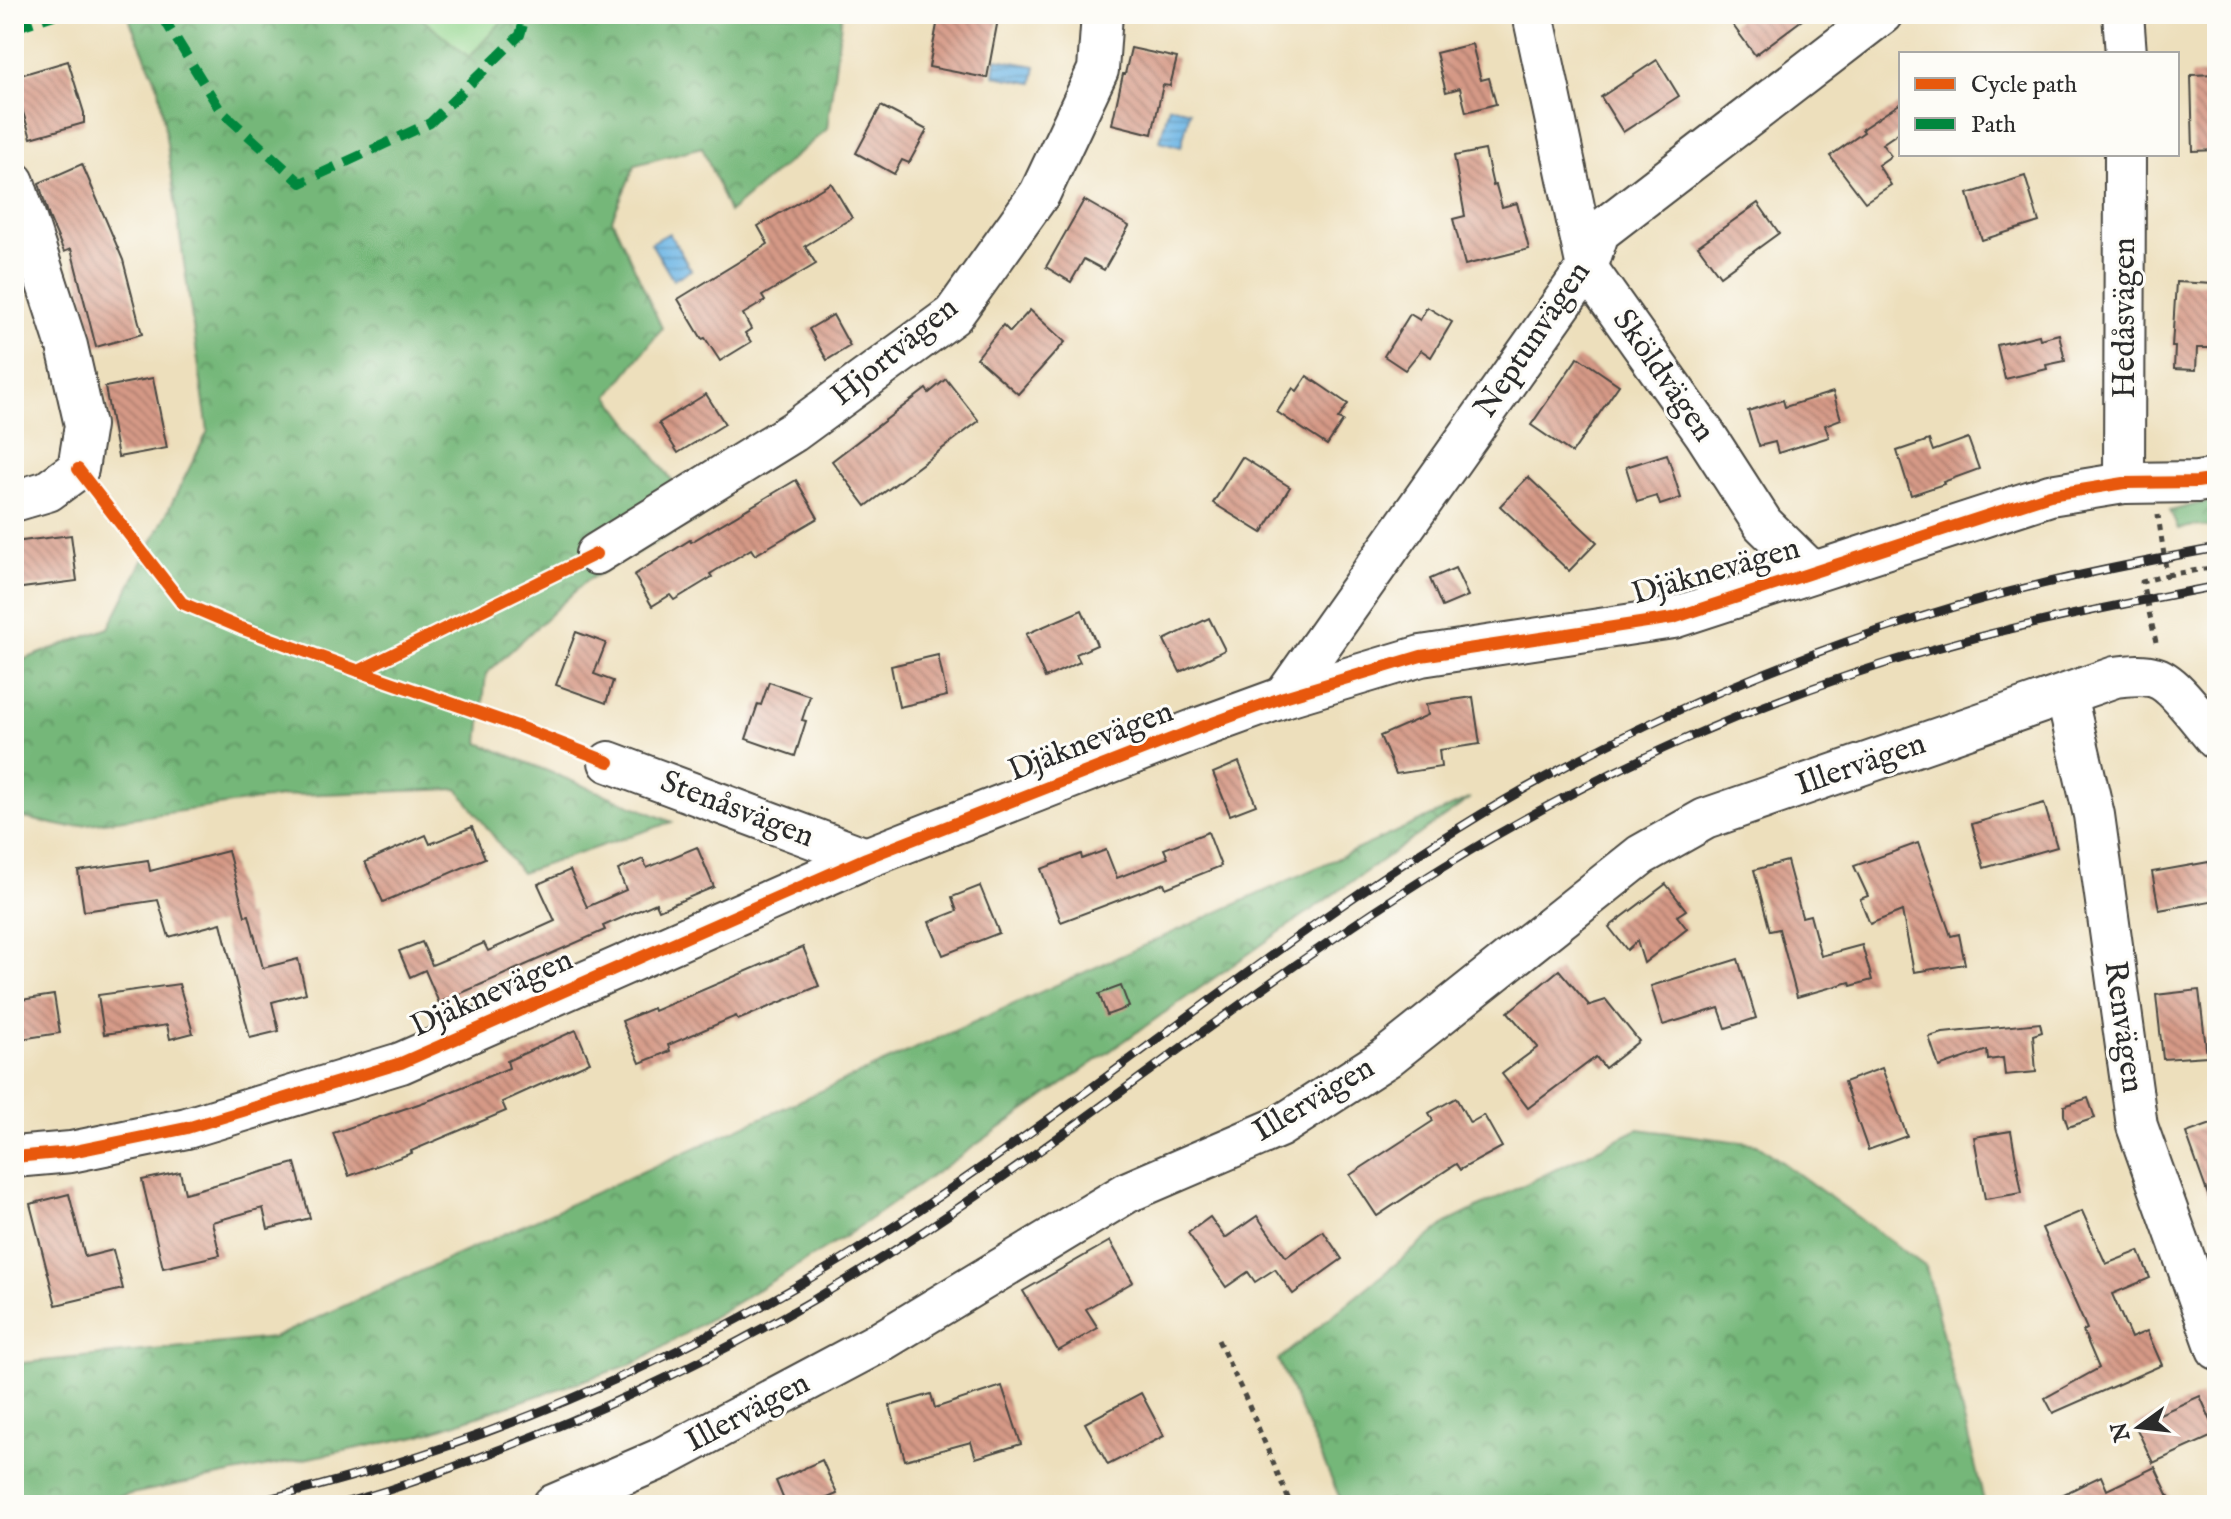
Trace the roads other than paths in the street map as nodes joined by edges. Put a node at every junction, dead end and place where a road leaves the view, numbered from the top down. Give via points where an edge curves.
1 (1102, 14) edge
2 (1533, 14) edge
3 (1882, 14) edge
4 (2123, 14) edge
5 (2126, 52) edge
6 (2125, 156) edge
7 (14, 182) edge
8 (1587, 268) junction
9 (2217, 479) edge
10 (2138, 482) junction
11 (14, 501) edge
12 (596, 554) dead end
13 (1812, 572) junction
14 (2066, 695) junction
15 (1284, 697) junction
16 (2217, 740) edge
17 (609, 762) dead end
18 (866, 858) junction
19 (14, 1157) edge
20 (2217, 1349) edge
21 (553, 1505) edge

1 - 12 street, Hjortvägen via 1098,70 1040,193 953,315 793,432
2 - 8 street, Sköldvägen
3 - 8 street, Neptunvägen via 1599,232
4 - 5 street
6 - 10 street, Hedåsvägen
7 - 11 street via 67,346 85,425 78,469 48,491
8 - 13 street, Sköldvägen via 1763,524
8 - 15 street, Neptunvägen
9 - 10 street, Djäknevägen
10 - 13 street, Djäknevägen via 2050,495
13 - 15 street, Djäknevägen via 1673,618 1421,656
14 - 16 street, Illervägen via 2115,677 2156,677
14 - 20 street, Renvägen via 2094,815 2137,1126
14 - 21 street, Illervägen via 1705,819 1641,855 1386,1058 1279,1127 1128,1192 880,1342 660,1459
15 - 18 street, Djäknevägen
17 - 18 street, Stenåsvägen
18 - 19 street, Djäknevägen via 401,1063 187,1128 71,1152

